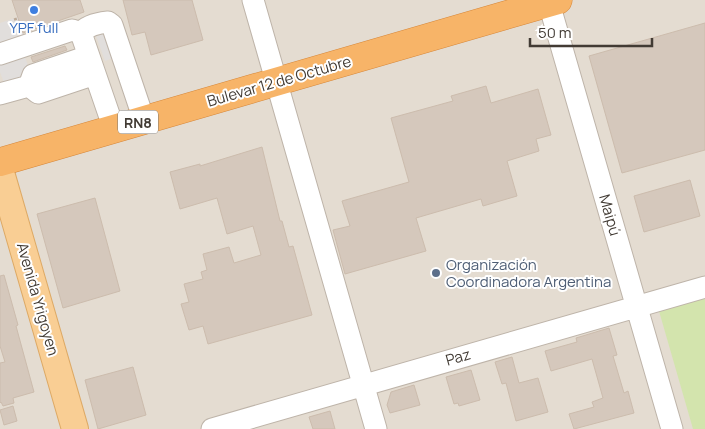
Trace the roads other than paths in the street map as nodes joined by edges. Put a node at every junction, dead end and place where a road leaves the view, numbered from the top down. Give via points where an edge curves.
1 (253, 0) edge
2 (552, 1) edge
3 (9, 50) edge
4 (89, 50) junction
5 (277, 81) junction
6 (15, 88) edge
7 (144, 120) junction
8 (114, 129) junction
9 (0, 162) edge
10 (0, 169) edge
11 (705, 286) edge
12 (636, 307) junction
13 (363, 384) junction
14 (75, 429) edge
15 (212, 429) edge
16 (376, 429) edge
17 (672, 429) edge

1 - 5 street
2 - 5 highway, Bulevar 12 de Octubre / RN8
2 - 12 street, Maipú
3 - 4 street via 72,30
4 - 6 street via 38,93
4 - 7 street via 86,28 104,22 112,25
4 - 8 street
5 - 7 highway, Bulevar 12 de Octubre / RN8
5 - 13 street
7 - 8 highway, Bulevar 12 de Octubre / RN8
8 - 9 highway, Bulevar 12 de Octubre / RN8
10 - 14 main road, Avenida Yrigoyen
11 - 12 street, Paz
12 - 13 street, Paz
12 - 17 street, Maipú
13 - 15 street, Paz
13 - 16 street

